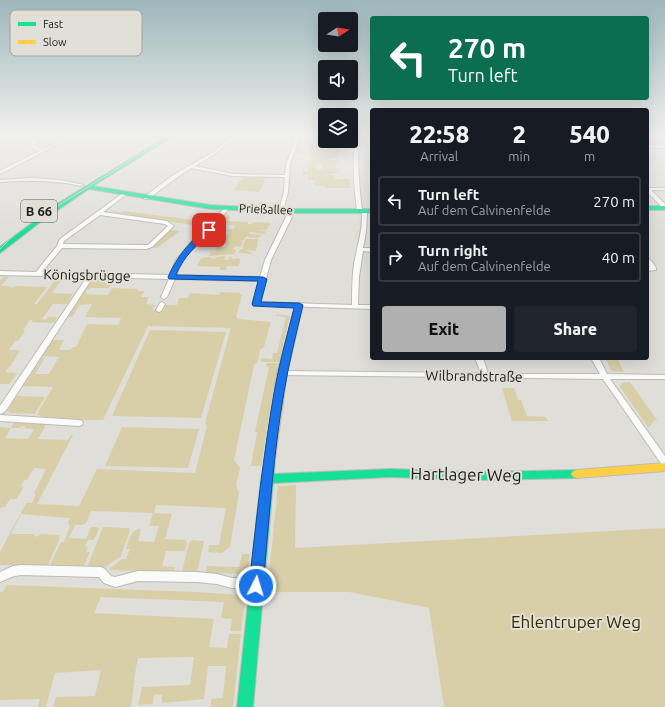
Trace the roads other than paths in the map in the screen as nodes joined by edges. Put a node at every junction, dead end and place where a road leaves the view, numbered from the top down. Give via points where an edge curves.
1 (10, 167) edge
2 (115, 167) edge
3 (118, 167) edge
4 (191, 167) joint
5 (288, 167) edge
6 (355, 167) edge
7 (0, 172) edge
8 (287, 176) junction
9 (0, 182) edge
10 (85, 186) junction
11 (649, 189) edge
12 (665, 189) edge
13 (649, 191) edge
14 (125, 194) junction
15 (146, 198) junction
16 (227, 208) junction
17 (649, 208) edge
18 (665, 208) edge
19 (281, 210) junction
20 (292, 211) junction
21 (365, 211) edge
22 (99, 212) junction
23 (0, 242) edge
24 (60, 246) junction
25 (361, 250) junction
26 (370, 250) edge
27 (0, 251) edge
28 (649, 263) edge
29 (649, 269) edge
30 (0, 273) edge
31 (38, 274) junction
32 (91, 275) junction
33 (172, 277) junction
34 (263, 279) junction
35 (162, 304) dead end
36 (297, 305) junction
37 (355, 306) junction
38 (370, 306) edge
39 (480, 360) edge
40 (596, 360) edge
41 (282, 373) junction
42 (485, 376) junction
43 (605, 377) junction
44 (665, 377) edge
45 (0, 411) edge
46 (0, 418) edge
47 (79, 423) dead end
48 (665, 463) edge
49 (665, 467) edge
50 (267, 479) junction
51 (0, 577) edge
52 (256, 583) junction
53 (245, 707) edge

1 - 7 street
2 - 10 street, B 66
3 - 10 street, B 66
4 - 8 street via 233,175
4 - 15 street
5 - 8 street
6 - 21 street
8 - 19 street
9 - 10 street via 38,179
10 - 14 street, Prießallee
10 - 23 street, B 66 via 33,214
10 - 27 street, B 66 via 22,230
11 - 12 street
13 - 18 street
14 - 15 street, Prießallee
14 - 22 street
15 - 16 street, Prießallee
16 - 19 street, Prießallee
16 - 33 street via 181,258
17 - 18 street
19 - 20 street, Prießallee
20 - 21 street, Prießallee
20 - 34 street via 268,260
21 - 25 street
22 - 24 street via 62,240
22 - 24 street via 167,223 171,226 146,247
24 - 31 street
25 - 26 street
25 - 37 street via 356,277
28 - 29 street via 654,269
30 - 31 street, Königsbrügge
31 - 32 street, Königsbrügge
32 - 33 street, Königsbrügge
32 - 45 street
33 - 34 street, Königsbrügge
33 - 35 street
34 - 36 street via 256,304
36 - 37 street
36 - 41 street
37 - 38 street
39 - 42 street
40 - 43 street
41 - 42 street, Wilbrandstraße
41 - 50 street
42 - 43 street, Wilbrandstraße
43 - 44 street, Wilbrandstraße
43 - 48 street
46 - 47 street
49 - 50 street, Hartlager Weg via 589,474 478,476 390,473
50 - 52 street
51 - 52 street via 21,570 101,572 108,580 114,582 138,576 197,577
52 - 53 street

